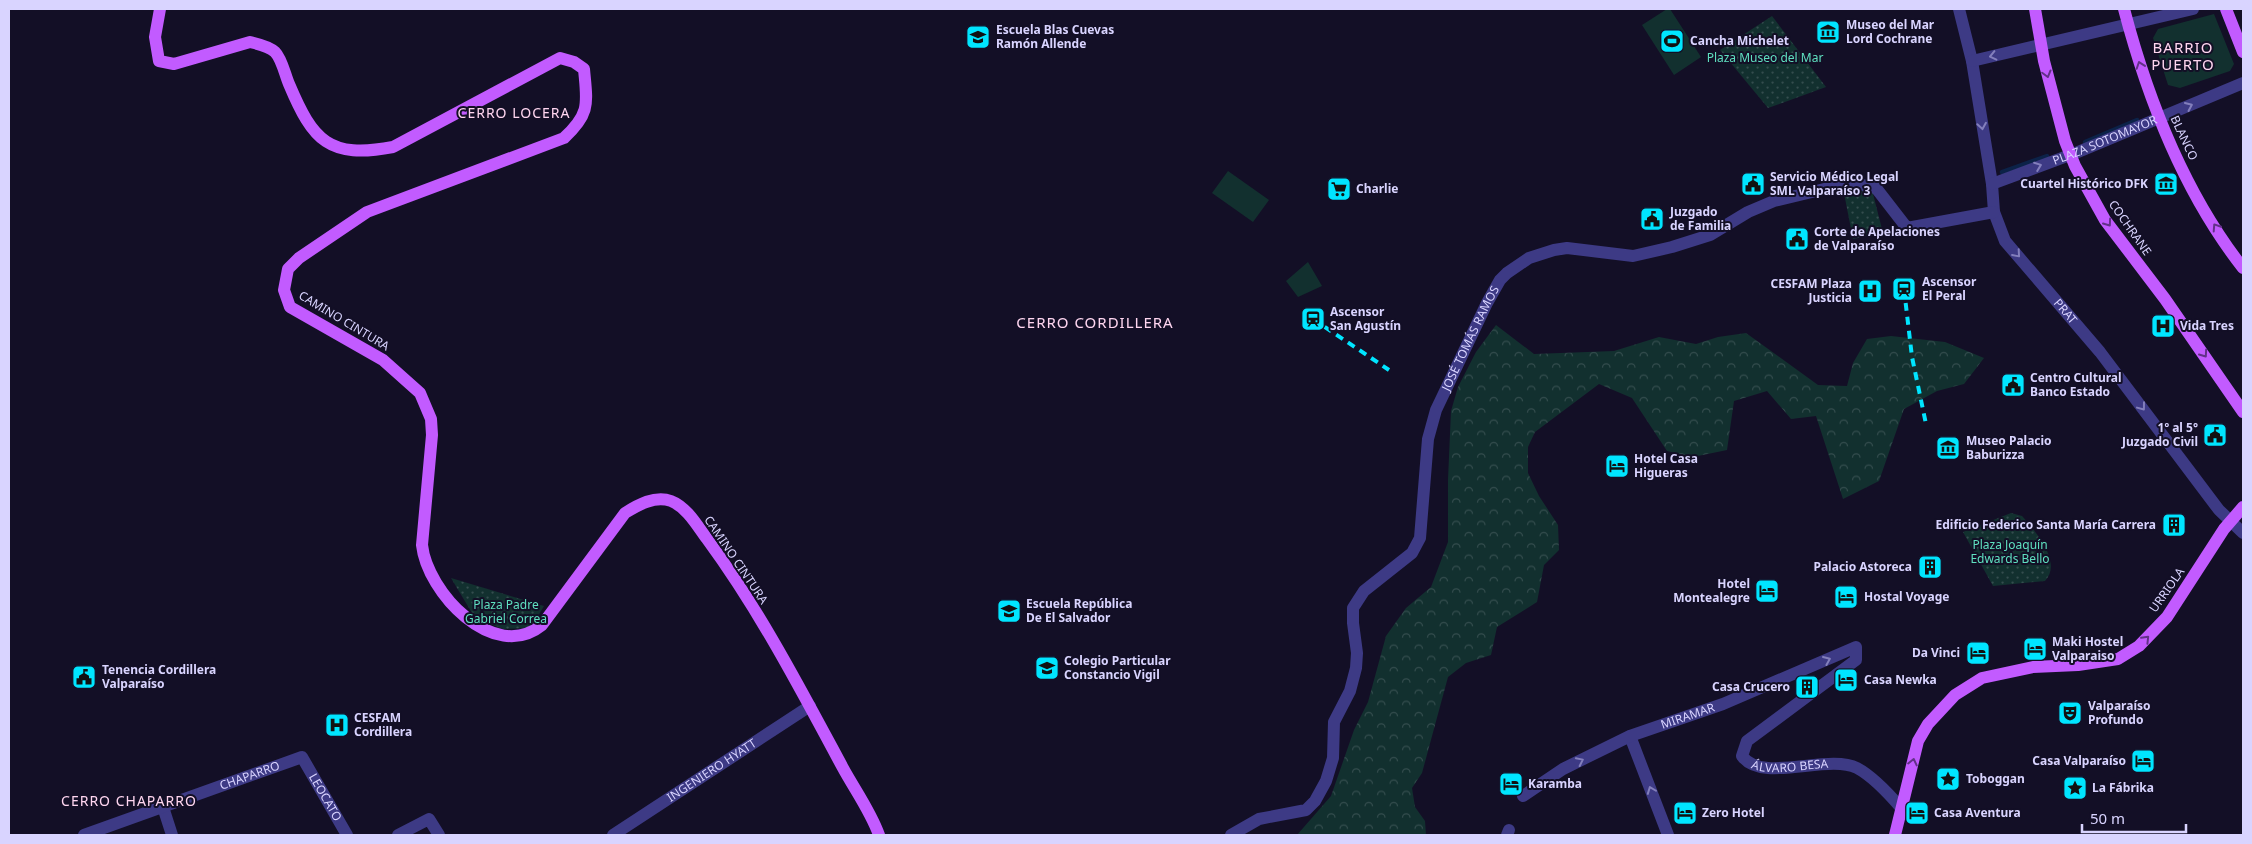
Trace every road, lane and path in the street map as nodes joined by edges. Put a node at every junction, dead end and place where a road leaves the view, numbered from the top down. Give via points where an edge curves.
1 (160, 9) edge
2 (1959, 9) edge
3 (2035, 9) edge
4 (2124, 9) edge
5 (2193, 9) edge
6 (2226, 9) edge
7 (2128, 25) junction
8 (2041, 46) junction
9 (2243, 52) edge
10 (1971, 57) junction
11 (2243, 83) edge
12 (2160, 118) junction
13 (2070, 155) junction
14 (1992, 184) junction
15 (1994, 212) junction
16 (2243, 268) edge
17 (2243, 412) edge
18 (2243, 507) edge
19 (2230, 522) junction
20 (2243, 533) edge
21 (1856, 647) joint
22 (810, 706) junction
23 (1630, 736) junction
24 (302, 757) joint
25 (1523, 796) dead end
26 (163, 807) junction
27 (1902, 810) junction
28 (84, 835) edge
29 (172, 835) edge
30 (347, 835) edge
31 (398, 835) edge
32 (439, 835) edge
33 (613, 835) edge
34 (879, 835) edge
35 (1231, 835) edge
36 (1668, 835) edge
37 (1895, 835) edge

1 - 22 main road, CAMINO CINTURA via 155,36 158,61 174,64 250,42 263,45 276,52 313,132 330,146 350,151 393,147 560,58 584,69 587,105 580,124 564,138 367,212 288,269 284,290 290,307 383,360 420,393 432,419 422,544 424,558 446,596 464,616 505,637 532,633 542,625 625,513 641,503 671,500 693,520 726,566
2 - 10 street, PRAT
3 - 8 main road, COCHRANE
4 - 7 main road, BLANCO
5 - 7 street
6 - 9 main road
7 - 8 street
12 -> 7 main road, BLANCO via 2137,59
8 -> 10 street
8 -> 13 main road, COCHRANE
10 -> 14 street, PRAT
12 -> 11 street, PLAZA SOTOMAYOR
12 - 13 street, PLAZA SOTOMAYOR
16 -> 12 main road, BLANCO via 2198,200
14 -> 13 street, PLAZA SOTOMAYOR
13 -> 17 main road, COCHRANE via 2105,220 2165,299
14 - 15 street, PRAT
15 -> 19 street, PRAT via 2005,241 2100,352
15 - 35 street, JOSÉ TOMÁS RAMOS via 1907,228 1876,188 1859,184 1841,185 1774,201 1710,235 1663,249 1633,256 1567,248 1542,253 1516,265 1500,280 1487,303 1436,410 1428,438 1420,538 1412,552 1364,591 1353,608 1356,668 1350,691 1334,722 1333,758 1326,781 1306,810 1259,819
18 - 19 main road, URRIOLA
19 - 20 street, PRAT
27 -> 19 main road, URRIOLA via 1918,741 1928,724 1955,695 1982,678 2032,667 2078,665 2118,658 2138,646 2167,617
23 -> 21 street, MIRAMAR via 1723,704
21 - 27 street, ÁLVARO BESA via 1856,660 1747,741 1742,756 1747,763 1758,766 1788,768 1840,763 1856,768
22 - 33 street, INGENIERO HYATT
22 - 34 main road, CAMINO CINTURA
25 -> 23 street, MIRAMAR via 1563,769
36 -> 23 street
24 - 26 street, CHAPARRO
24 - 30 street, LEOCATO
26 - 28 street, CHAPARRO
26 - 29 street
27 - 37 main road, URRIOLA
31 - 32 street via 429,819

